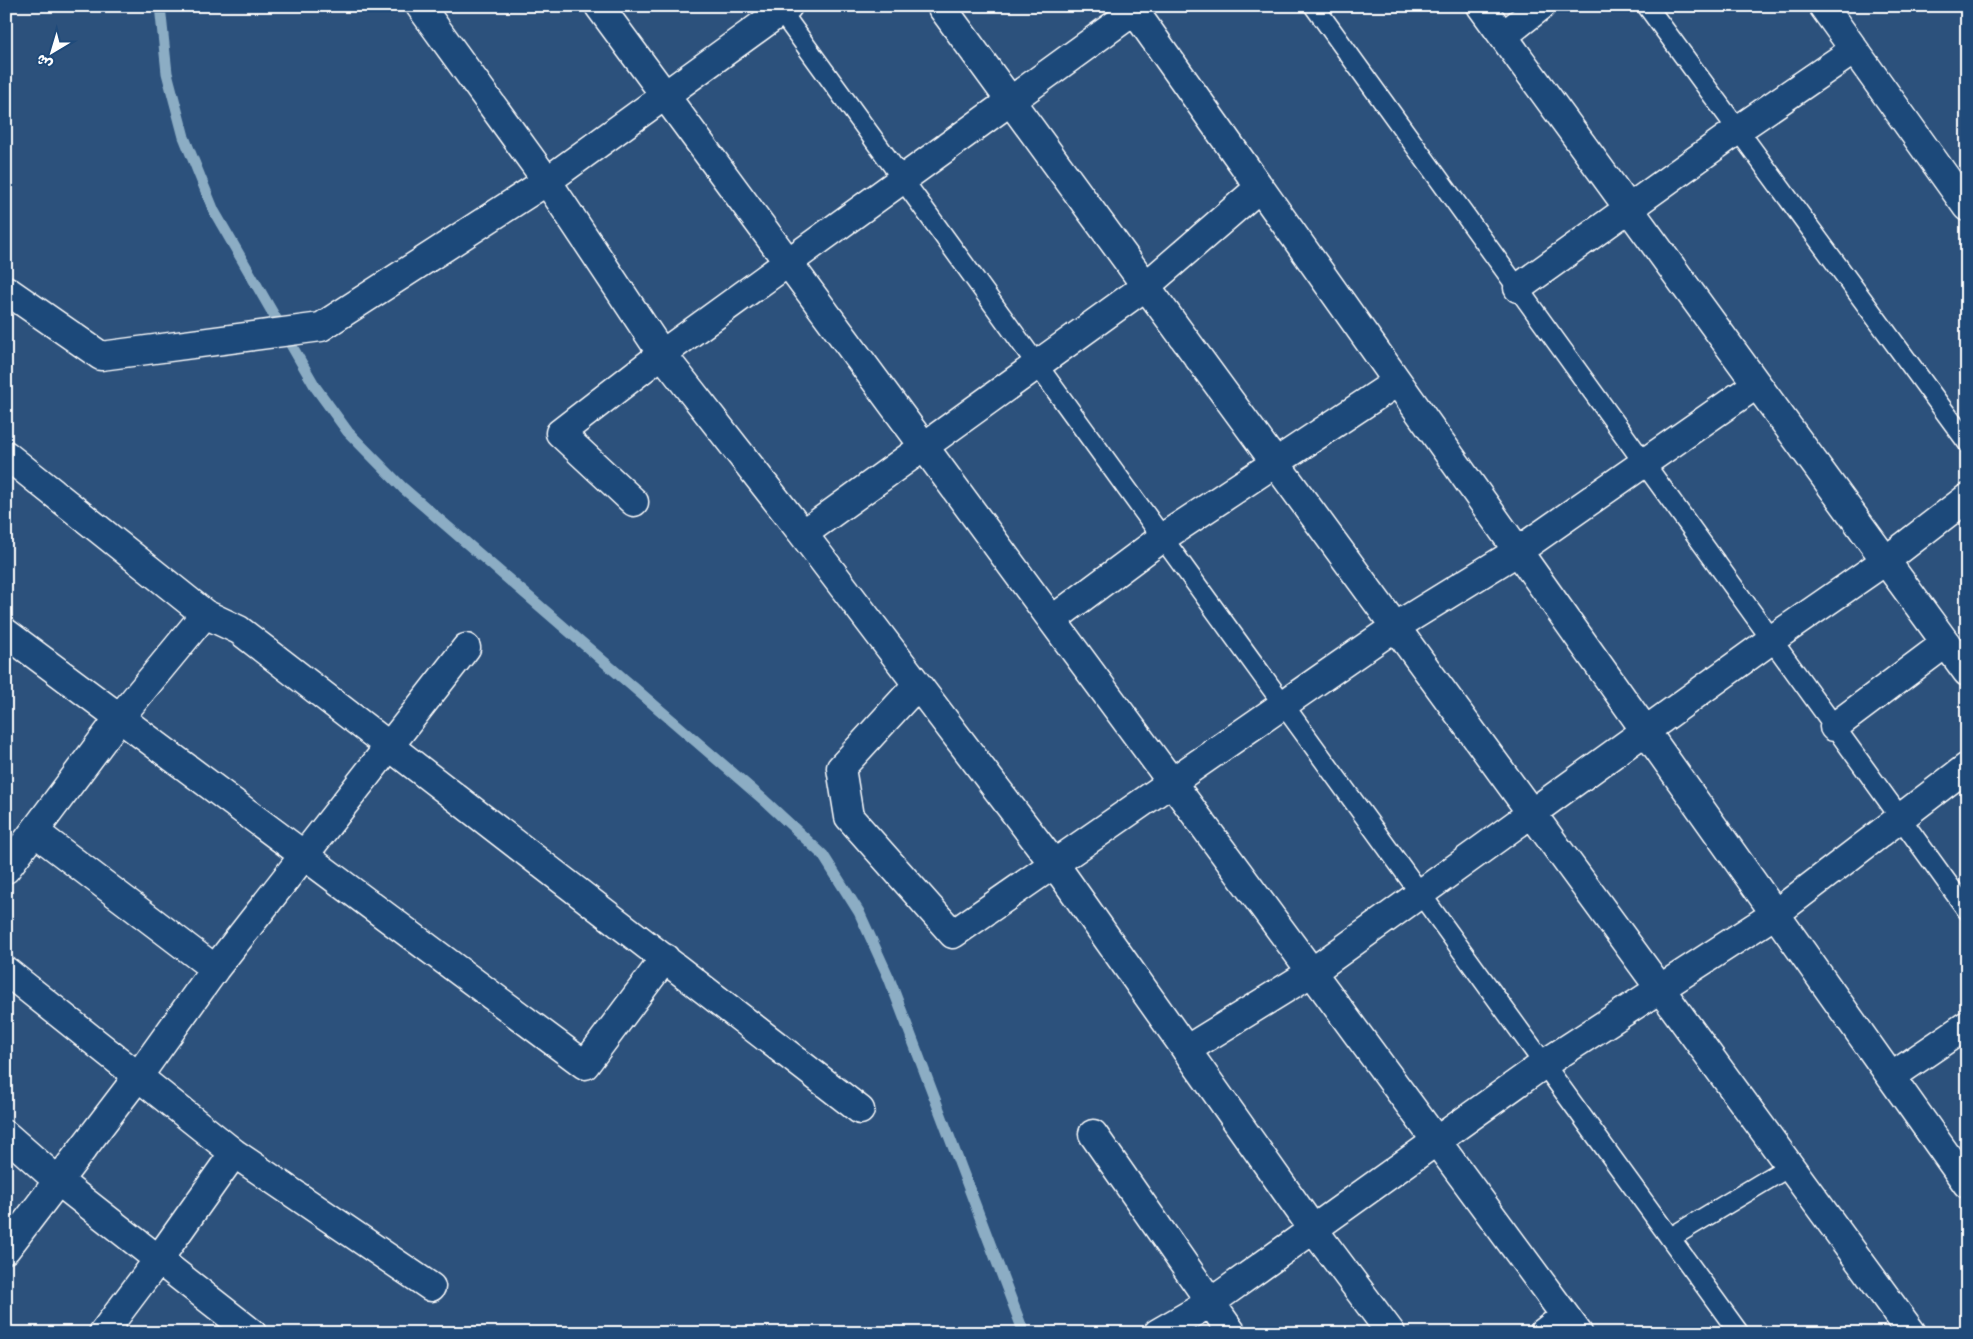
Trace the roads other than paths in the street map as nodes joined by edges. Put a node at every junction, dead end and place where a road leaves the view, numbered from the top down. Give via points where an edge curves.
1 (420, 6) edge
2 (599, 6) edge
3 (941, 6) edge
4 (1314, 6) edge
5 (1481, 6) edge
6 (1541, 6) edge
7 (1647, 6) edge
8 (1823, 6) edge
9 (782, 8) edge
10 (1135, 8) edge
11 (1503, 36) junction
12 (1854, 50) junction
13 (664, 95) junction
14 (1010, 101) junction
15 (1739, 129) junction
16 (902, 180) junction
17 (548, 181) junction
18 (1259, 188) junction
19 (1967, 207) edge
20 (1628, 209) junction
21 (788, 262) junction
22 (1146, 286) junction
23 (1518, 288) junction
24 (6, 290) edge
25 (662, 354) junction
26 (1036, 364) junction
27 (1397, 382) junction
28 (1756, 384) junction
29 (1967, 442) edge
30 (923, 447) junction
31 (6, 454) edge
32 (1275, 462) junction
33 (1644, 463) junction
34 (1967, 498) edge
35 (634, 502) dead end
36 (802, 534) junction
37 (1162, 538) junction
38 (1518, 551) junction
39 (1886, 560) junction
40 (205, 614) junction
41 (1052, 620) junction
42 (1395, 627) junction
43 (6, 633) edge
44 (1771, 640) junction
45 (1946, 643) junction
46 (466, 648) dead end
47 (1967, 672) edge
48 (917, 685) junction
49 (1283, 704) junction
50 (120, 717) junction
51 (1834, 727) junction
52 (1645, 731) junction
53 (389, 746) junction
54 (1967, 767) edge
55 (1171, 782) junction
56 (1532, 813) junction
57 (1900, 818) junction
58 (35, 832) junction
59 (305, 854) junction
60 (1053, 865) junction
61 (6, 869) edge
62 (1420, 893) junction
63 (1967, 910) edge
64 (1775, 914) junction
65 (665, 958) junction
66 (215, 968) junction
67 (6, 971) edge
68 (1312, 972) junction
69 (1660, 988) junction
70 (1967, 1025) edge
71 (1186, 1050) junction
72 (1544, 1064) junction
73 (139, 1075) junction
74 (1891, 1078) junction
75 (860, 1110) dead end
76 (1093, 1134) dead end
77 (6, 1135) edge
78 (1437, 1142) junction
79 (234, 1153) junction
80 (1790, 1166) junction
81 (57, 1180) junction
82 (1967, 1184) edge
83 (1313, 1229) junction
84 (1670, 1238) junction
85 (6, 1249) edge
86 (158, 1260) junction
87 (431, 1287) dead end
88 (1210, 1302) junction
89 (1572, 1324) edge
90 (103, 1333) edge
91 (252, 1333) edge
92 (1158, 1333) edge
93 (1232, 1333) edge
94 (1391, 1333) edge
95 (1543, 1333) edge
96 (1739, 1333) edge
97 (1912, 1333) edge

1 - 17 street
2 - 13 street
3 - 14 street
4 - 23 lane
5 - 11 street
6 - 11 street
7 - 15 lane
8 - 12 street
9 - 13 street
9 - 16 lane
10 - 14 street
10 - 18 street
11 - 20 street
12 - 15 street
12 - 19 street
13 - 17 street
13 - 21 street
14 - 16 street
14 - 22 street
15 - 20 street
15 - 29 lane
16 - 21 street
16 - 26 lane
17 - 24 street via 321,327 101,356
17 - 25 street
18 - 22 street
18 - 27 street
20 - 23 street
20 - 28 street
21 - 25 street
21 - 30 street
22 - 26 street
22 - 32 street
23 - 33 lane
25 - 35 street via 560,433
25 - 36 street
26 - 30 street
26 - 37 lane
27 - 32 street
27 - 38 street
28 - 33 street
28 - 39 street
30 - 36 street
30 - 41 street
31 - 40 street
32 - 37 street
32 - 42 street
33 - 38 street
33 - 44 lane
34 - 39 street
36 - 48 street
37 - 41 street
37 - 49 lane
38 - 42 street
38 - 52 street
39 - 44 street
39 - 45 street
40 - 50 street
40 - 53 street via 239,630
41 - 55 street
42 - 49 street
42 - 56 street
43 - 50 street
44 - 51 lane
44 - 52 street
45 - 47 street
45 - 51 street
46 - 53 street
48 - 60 street
48 - 60 street via 841,768 849,817 953,934
49 - 55 street
49 - 62 lane
50 - 58 street
50 - 59 street
51 - 57 lane
52 - 56 street
52 - 64 street
53 - 59 street
53 - 65 street
54 - 57 street
55 - 60 street
55 - 68 street
56 - 62 street
56 - 69 street
57 - 63 lane
57 - 64 street
58 - 61 street
58 - 66 street
59 - 65 street via 586,1065
59 - 66 street
60 - 71 street
62 - 68 street
62 - 72 lane
64 - 69 street
64 - 74 street
65 - 75 street
66 - 73 street
67 - 73 street
68 - 71 street
68 - 78 street
69 - 72 street
69 - 80 street
70 - 74 street
71 - 83 street
72 - 78 street
72 - 84 lane
73 - 79 street
73 - 81 street
74 - 82 street
76 - 88 street
77 - 81 street
78 - 83 street
78 - 89 street
79 - 86 street
79 - 87 street
80 - 84 lane
80 - 97 street
81 - 85 street
81 - 86 street
83 - 88 street
83 - 94 street
84 - 96 lane
86 - 90 street
86 - 91 street
88 - 92 street
88 - 93 street
89 - 95 street

